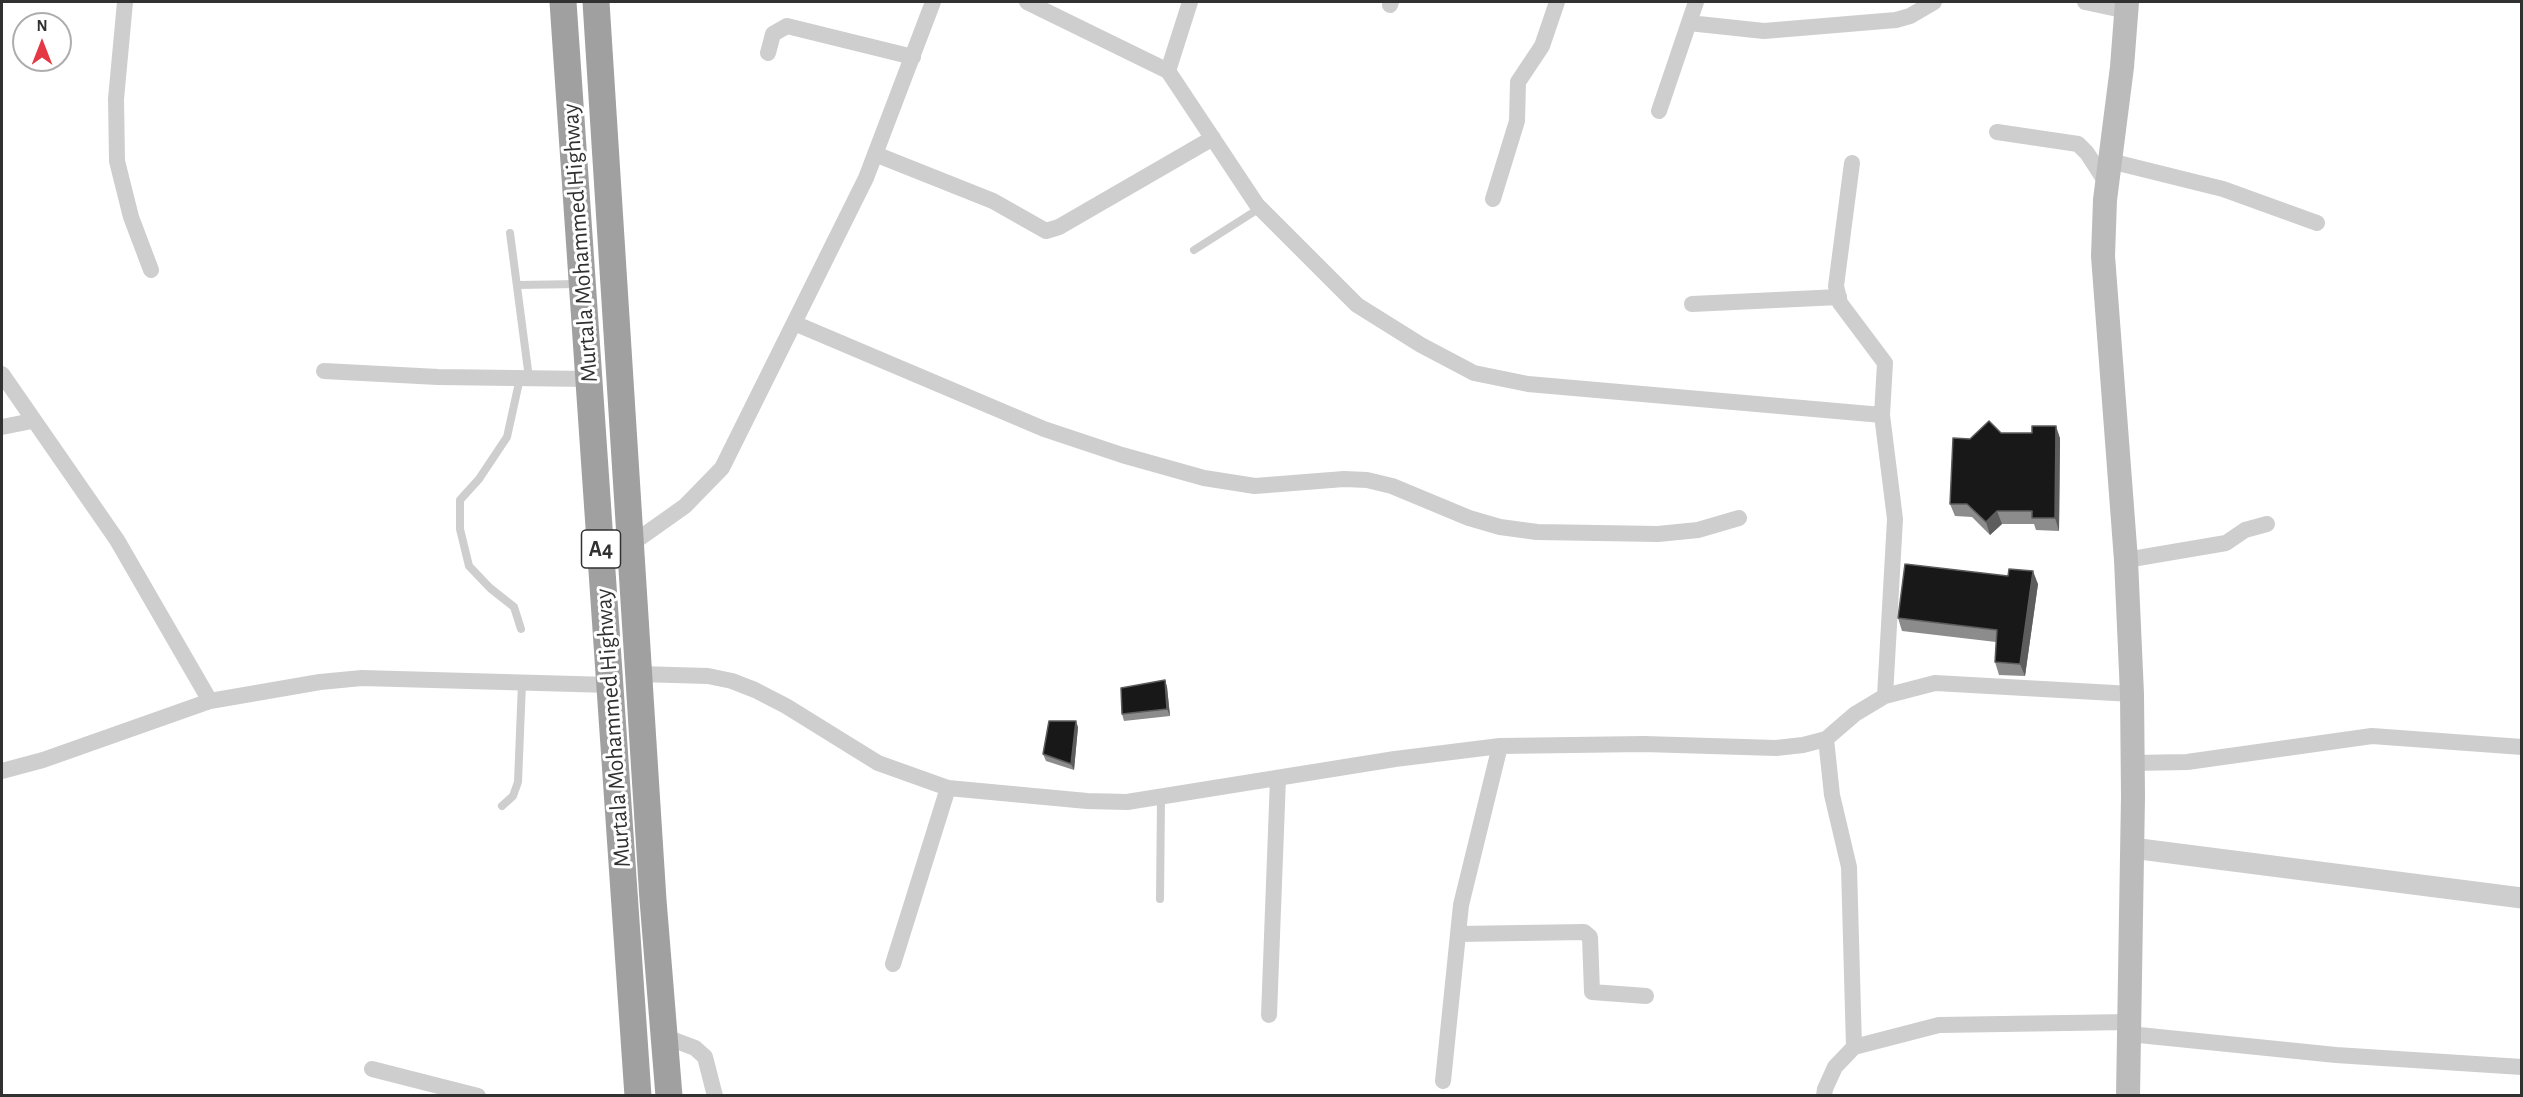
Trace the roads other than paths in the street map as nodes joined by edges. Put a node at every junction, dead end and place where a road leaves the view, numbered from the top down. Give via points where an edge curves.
1 (125, 2) edge
2 (563, 2) edge
3 (596, 2) edge
4 (933, 2) edge
5 (1027, 2) edge
6 (1190, 2) edge
7 (1557, 2) edge
8 (1696, 2) edge
9 (1934, 2) edge
10 (2085, 2) edge
11 (2127, 6) edge
12 (1689, 23) junction
13 (768, 53) dead end
14 (913, 57) junction
15 (1168, 70) junction
16 (1659, 111) dead end
17 (1997, 132) dead end
18 (1213, 138) junction
19 (875, 154) junction
20 (1852, 163) dead end
21 (2108, 173) junction
22 (1493, 199) dead end
23 (1260, 208) junction
24 (2317, 223) dead end
25 (510, 233) dead end
26 (1194, 250) dead end
27 (151, 270) dead end
28 (582, 284) junction
29 (518, 285) junction
30 (1839, 297) junction
31 (1692, 304) dead end
32 (794, 323) junction
33 (324, 371) dead end
34 (2, 374) edge
35 (525, 378) junction
36 (589, 379) junction
37 (1882, 415) junction
38 (32, 421) junction
39 (2, 427) edge
40 (1739, 518) dead end
41 (2267, 524) dead end
42 (630, 545) junction
43 (2126, 560) junction
44 (521, 629) dead end
45 (638, 674) junction
46 (522, 683) junction
47 (610, 685) junction
48 (2132, 694) junction
49 (1885, 696) junction
50 (210, 701) junction
51 (1826, 739) junction
52 (1500, 746) junction
53 (2522, 747) edge
54 (2133, 763) junction
55 (2, 771) edge
56 (1278, 778) junction
57 (948, 788) junction
58 (1161, 798) junction
59 (502, 806) dead end
60 (2133, 848) junction
61 (2522, 898) edge
62 (1160, 899) dead end
63 (1459, 934) junction
64 (893, 964) dead end
65 (1646, 996) dead end
66 (1269, 1015) dead end
67 (2129, 1028) junction
68 (666, 1037) junction
69 (1854, 1047) junction
70 (2522, 1067) edge
71 (372, 1069) dead end
72 (1443, 1081) dead end
73 (478, 1095) edge
74 (638, 1095) edge
75 (669, 1095) edge
76 (715, 1095) edge
77 (1824, 1095) edge
78 (2128, 1095) edge

1 - 27 street via 116,99 117,161
2 - 28 highway, Murtala Mohammed Highway / A4
3 - 42 highway, Murtala Mohammed Highway / A4
4 - 14 street
5 - 15 street
6 - 15 street
7 - 22 street via 1542,46 1518,82 1517,122
8 - 12 street
9 - 12 street via 1910,16 1863,23 1764,31
10 - 11 street
11 - 21 main road
12 - 16 street
13 - 14 street via 773,34 787,26
14 - 19 street
15 - 18 street
17 - 21 street via 2078,144
18 - 19 street via 1046,231 993,201
18 - 23 street
19 - 32 street
20 - 30 street via 1836,286
21 - 24 street via 2223,189
21 - 43 main road via 2103,256
23 - 26 lane
23 - 37 street via 1357,305 1474,373 1528,384
25 - 29 lane
28 - 29 lane
28 - 36 highway, Murtala Mohammed Highway / A4
29 - 35 lane
30 - 31 street
30 - 37 street via 1885,363
32 - 40 street via 1044,429 1204,478 1255,486 1367,480 1392,486 1469,518 1537,532 1658,534 1698,530
32 - 42 street via 722,468 685,507
33 - 35 street
34 - 38 street
35 - 36 street
35 - 44 lane via 507,436 460,500 460,529 469,566 514,607
36 - 47 highway, Murtala Mohammed Highway / A4
37 - 49 street via 1895,519
38 - 39 street
38 - 50 street via 117,540
41 - 43 street via 2245,530 2226,543
42 - 45 highway, Murtala Mohammed Highway / A4
43 - 48 main road
45 - 57 street via 708,676 748,687 878,763
45 - 68 highway, Murtala Mohammed Highway / A4
46 - 47 street
46 - 50 street via 362,678
46 - 59 lane via 518,782 513,796
47 - 74 highway, Murtala Mohammed Highway / A4
48 - 49 street via 1935,683
48 - 54 main road
49 - 51 street
50 - 55 street
51 - 52 street via 1776,748 1644,744
51 - 69 street via 1832,795 1849,867
52 - 56 street
52 - 63 street via 1461,905
53 - 54 street via 2372,735 2187,762
54 - 60 main road
56 - 58 street
56 - 66 street
57 - 58 street via 1097,801
57 - 64 street
58 - 62 lane
60 - 61 street
60 - 67 main road
63 - 65 street via 1584,932 1590,938 1592,992
63 - 72 street
67 - 69 street via 1939,1025
67 - 70 street via 2336,1055
67 - 78 main road
68 - 75 highway, Murtala Mohammed Highway / A4
68 - 76 street via 695,1048 705,1057
69 - 77 street via 1835,1067
71 - 73 street

